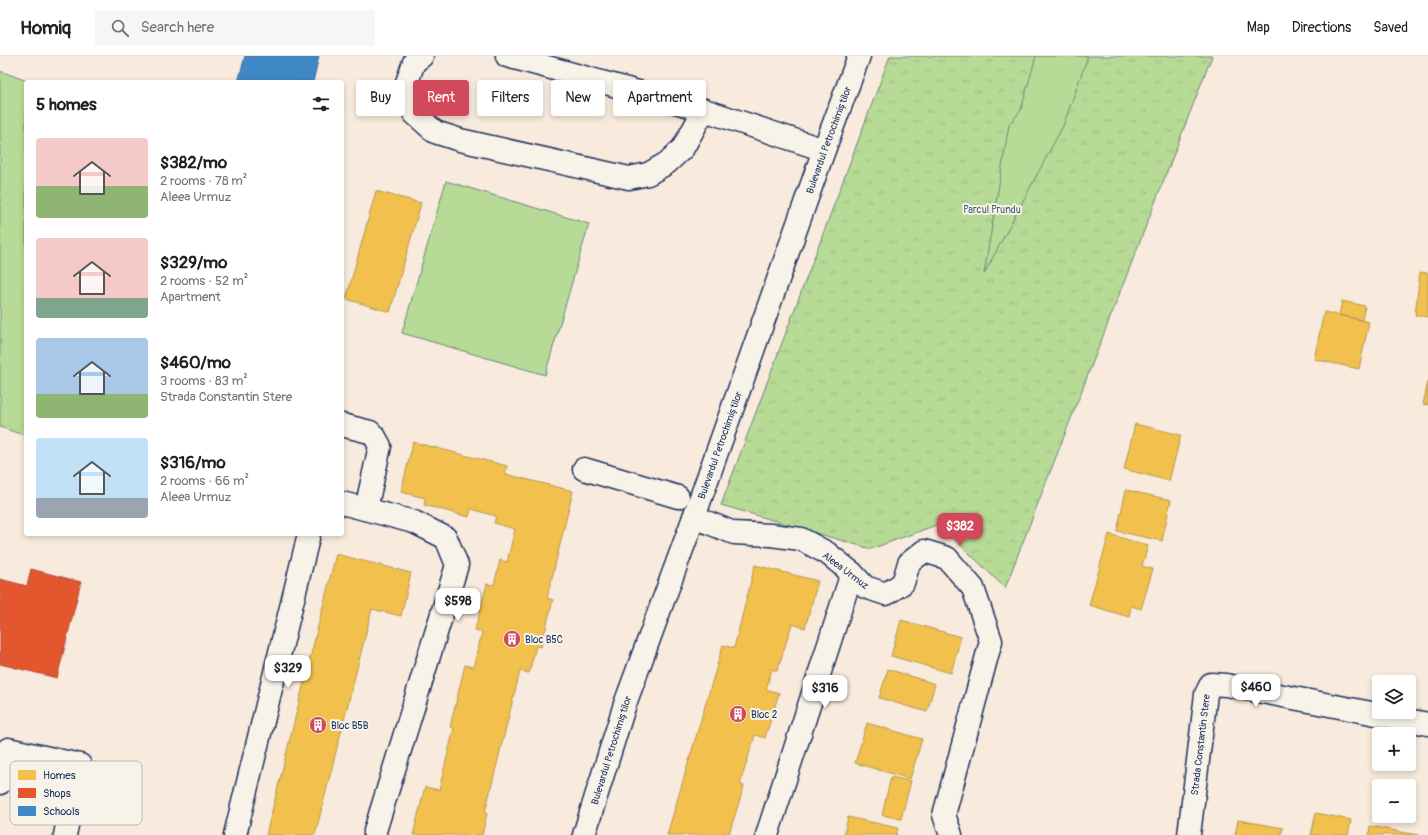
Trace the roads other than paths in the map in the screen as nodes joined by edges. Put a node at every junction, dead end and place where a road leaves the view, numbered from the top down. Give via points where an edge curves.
1 (422, 56) edge
2 (507, 56) edge
3 (859, 56) edge
4 (613, 85) edge
5 (706, 111) edge
6 (701, 116) edge
7 (824, 150) junction
8 (344, 426) edge
9 (584, 469) dead end
10 (678, 496) dead end
11 (344, 504) edge
12 (366, 509) junction
13 (694, 517) junction
14 (309, 536) edge
15 (852, 573) junction
16 (1428, 724) edge
17 (62, 761) edge
18 (0, 783) edge
19 (67, 825) edge
20 (65, 835) edge
21 (235, 835) edge
22 (375, 835) edge
23 (584, 835) edge
24 (767, 835) edge
25 (951, 835) edge
26 (1189, 835) edge

1 - 6 street via 414,62 405,88 414,113 435,132 460,140 629,178 648,174 667,163 683,148
2 - 4 street
3 - 7 street, Bulevardul Petrochimiștilor
5 - 7 street
7 - 13 street, Bulevardul Petrochimiștilor
8 - 12 street via 370,432 380,446
9 - 10 street
11 - 12 street
12 - 22 street via 414,522 446,538 457,565
13 - 15 street, Aleea Urmuz via 734,533 801,539 827,553
13 - 23 street, Bulevardul Petrochimiștilor via 625,704
14 - 21 street
15 - 24 street
15 - 25 street, Aleea Urmuz via 865,587 886,594 903,583 909,563 924,551 947,558 973,588 991,641 944,815
16 - 26 street, Strada Constantin Stere via 1212,684 1206,694
17 - 18 street via 8,749
19 - 20 street

